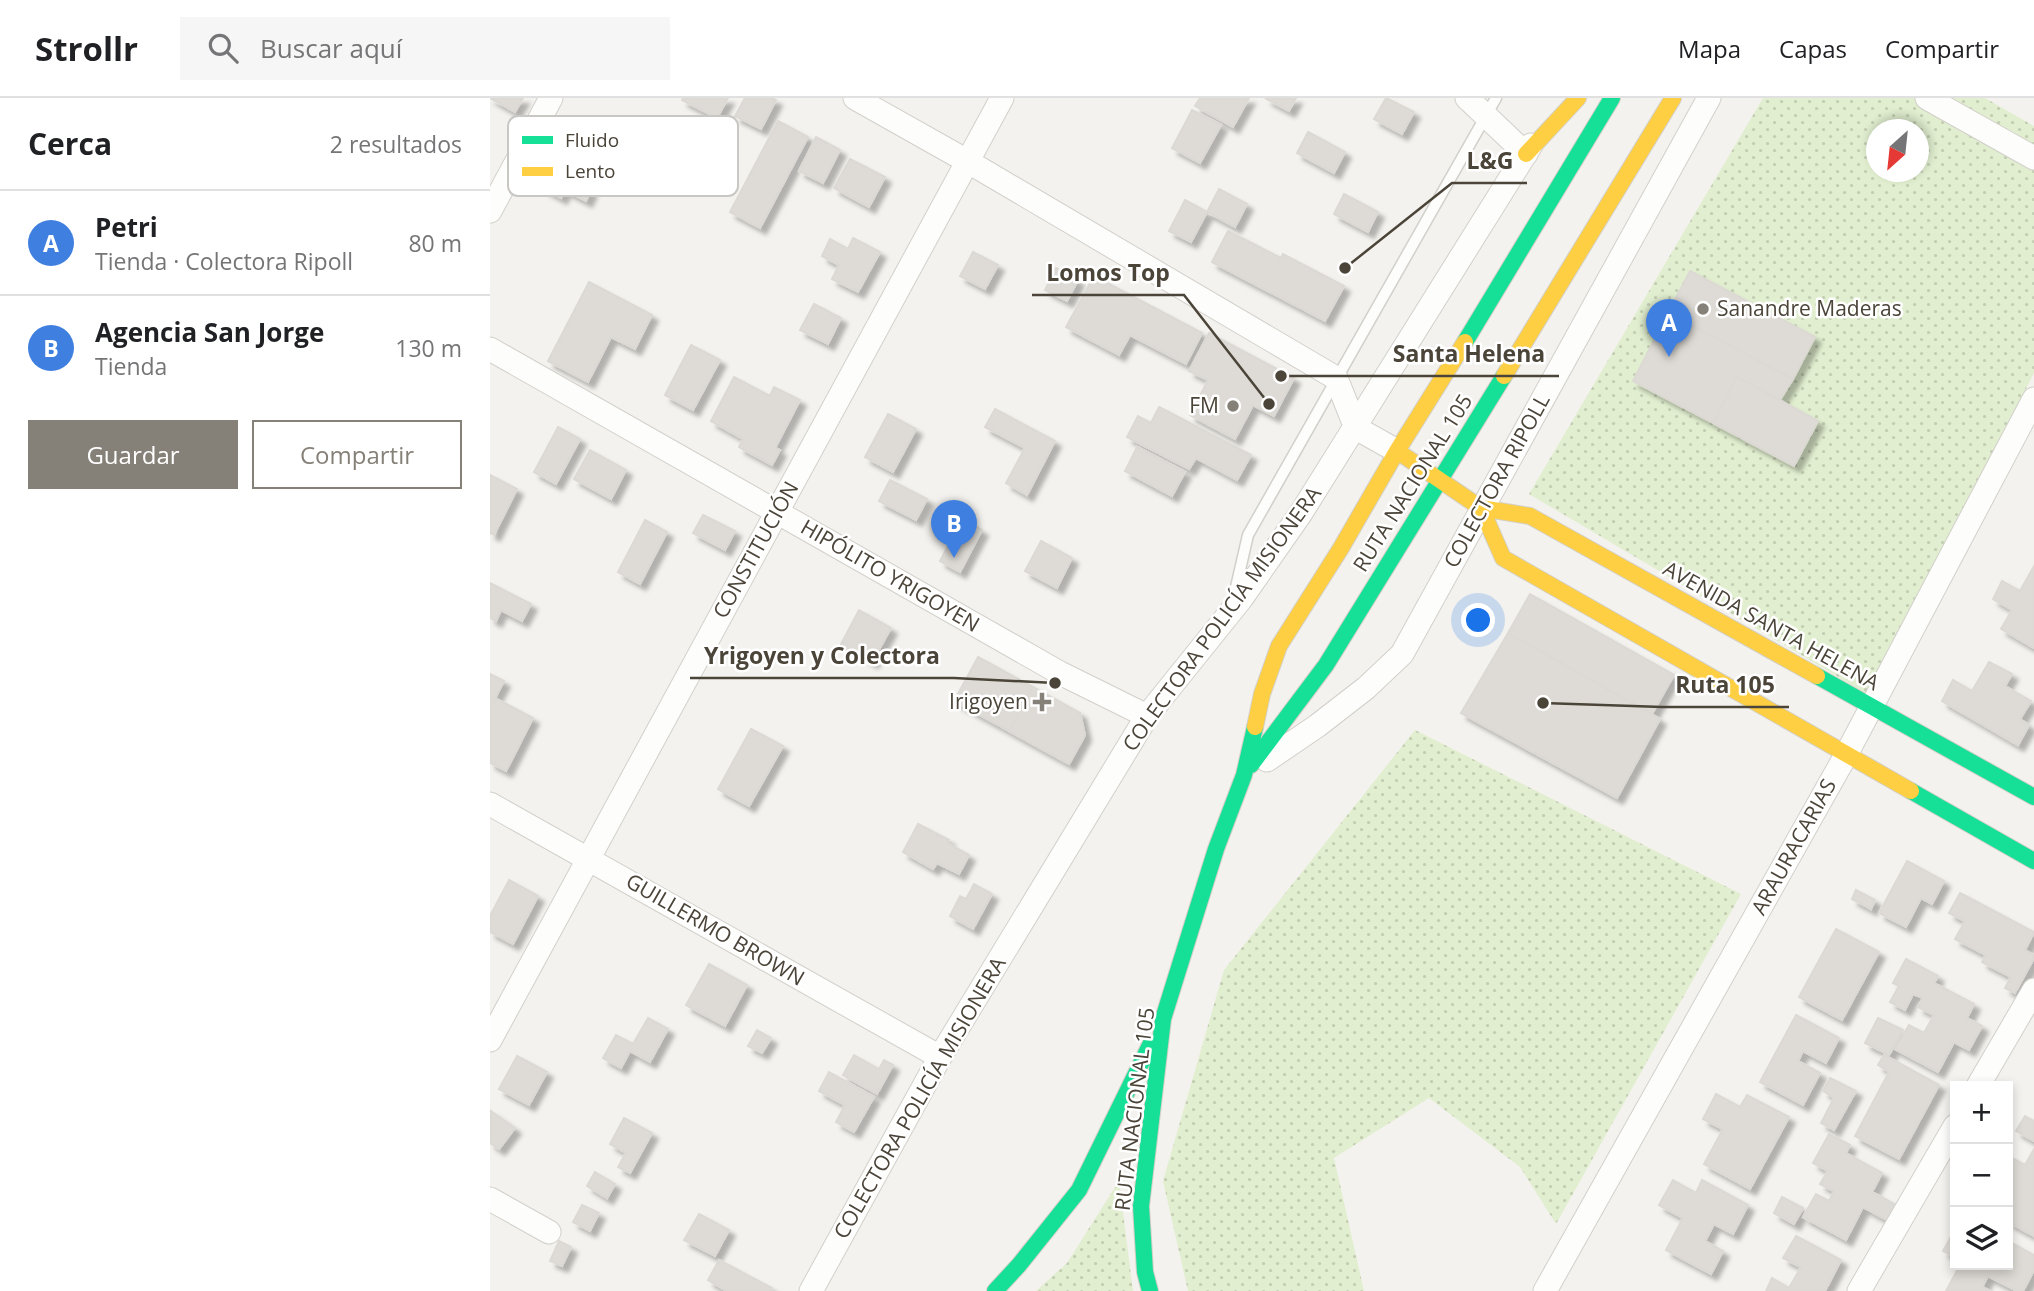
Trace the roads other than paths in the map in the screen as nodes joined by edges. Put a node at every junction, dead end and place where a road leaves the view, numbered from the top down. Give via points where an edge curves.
1 (551, 98) edge
2 (855, 98) edge
3 (1002, 98) edge
4 (1467, 98) edge
5 (1558, 98) edge
6 (1578, 98) edge
7 (1612, 98) edge
8 (1673, 98) edge
9 (1709, 98) edge
10 (1927, 98) edge
11 (1491, 107) edge
12 (541, 116) edge
13 (1526, 155) junction
14 (2034, 158) edge
15 (967, 161) junction
16 (508, 178) edge
17 (490, 211) edge
18 (490, 349) edge
19 (1336, 378) junction
20 (2034, 399) edge
21 (1356, 428) junction
22 (1397, 451) junction
23 (1439, 480) junction
24 (1481, 508) junction
25 (777, 512) junction
26 (1230, 613) junction
27 (1872, 707) junction
28 (1147, 716) junction
29 (1846, 755) junction
30 (1244, 775) junction
31 (2034, 797) edge
32 (490, 804) edge
33 (589, 859) junction
34 (2034, 861) edge
35 (2034, 990) edge
36 (1163, 1019) junction
37 (490, 1040) edge
38 (940, 1058) junction
39 (1981, 1081) edge
40 (1950, 1135) edge
41 (490, 1199) edge
42 (550, 1232) dead end
43 (811, 1291) edge
44 (995, 1291) edge
45 (1150, 1291) edge
46 (1545, 1291) edge
47 (1859, 1291) edge

1 - 12 street
2 - 15 street
3 - 15 street, CONSTITUCIÓN
4 - 11 street
5 - 13 street, COLECTORA POLICÍA MISIONERA
6 - 13 main road
7 - 22 main road, RUTA NACIONAL 105
8 - 23 main road, RUTA NACIONAL 105
9 - 24 street, COLECTORA RIPOLL
10 - 14 street
11 - 13 street
11 - 19 lane
13 - 21 street, COLECTORA POLICÍA MISIONERA
15 - 19 street
15 - 25 street, CONSTITUCIÓN
16 - 17 street
18 - 25 street, HIPÓLITO YRIGOYEN
19 - 21 street
19 - 26 lane via 1248,535
20 - 27 street, ARAURACARIAS
21 - 22 street
21 - 26 street, COLECTORA POLICÍA MISIONERA
22 - 23 main road, AVENIDA SANTA HELENA
22 - 30 main road, RUTA NACIONAL 105 via 1279,646 1262,694
23 - 24 main road, AVENIDA SANTA HELENA
23 - 30 main road, RUTA NACIONAL 105 via 1326,665
24 - 27 main road, AVENIDA SANTA HELENA via 1530,516
24 - 29 main road via 1503,558
24 - 30 street, COLECTORA RIPOLL via 1402,654 1337,711
25 - 28 street, HIPÓLITO YRIGOYEN via 1060,673
25 - 33 street, CONSTITUCIÓN
26 - 28 street, COLECTORA POLICÍA MISIONERA
27 - 29 street, ARAURACARIAS
27 - 31 main road, AVENIDA SANTA HELENA
28 - 38 street, COLECTORA POLICÍA MISIONERA
29 - 34 main road
29 - 46 street, ARAURACARIAS
30 - 36 main road, RUTA NACIONAL 105
32 - 33 street, GUILLERMO BROWN
33 - 37 street, CONSTITUCIÓN
33 - 38 street, GUILLERMO BROWN
35 - 39 street
36 - 44 main road via 1079,1191
36 - 45 main road, RUTA NACIONAL 105 via 1141,1206
38 - 43 street, COLECTORA POLICÍA MISIONERA
40 - 47 street
41 - 42 street

